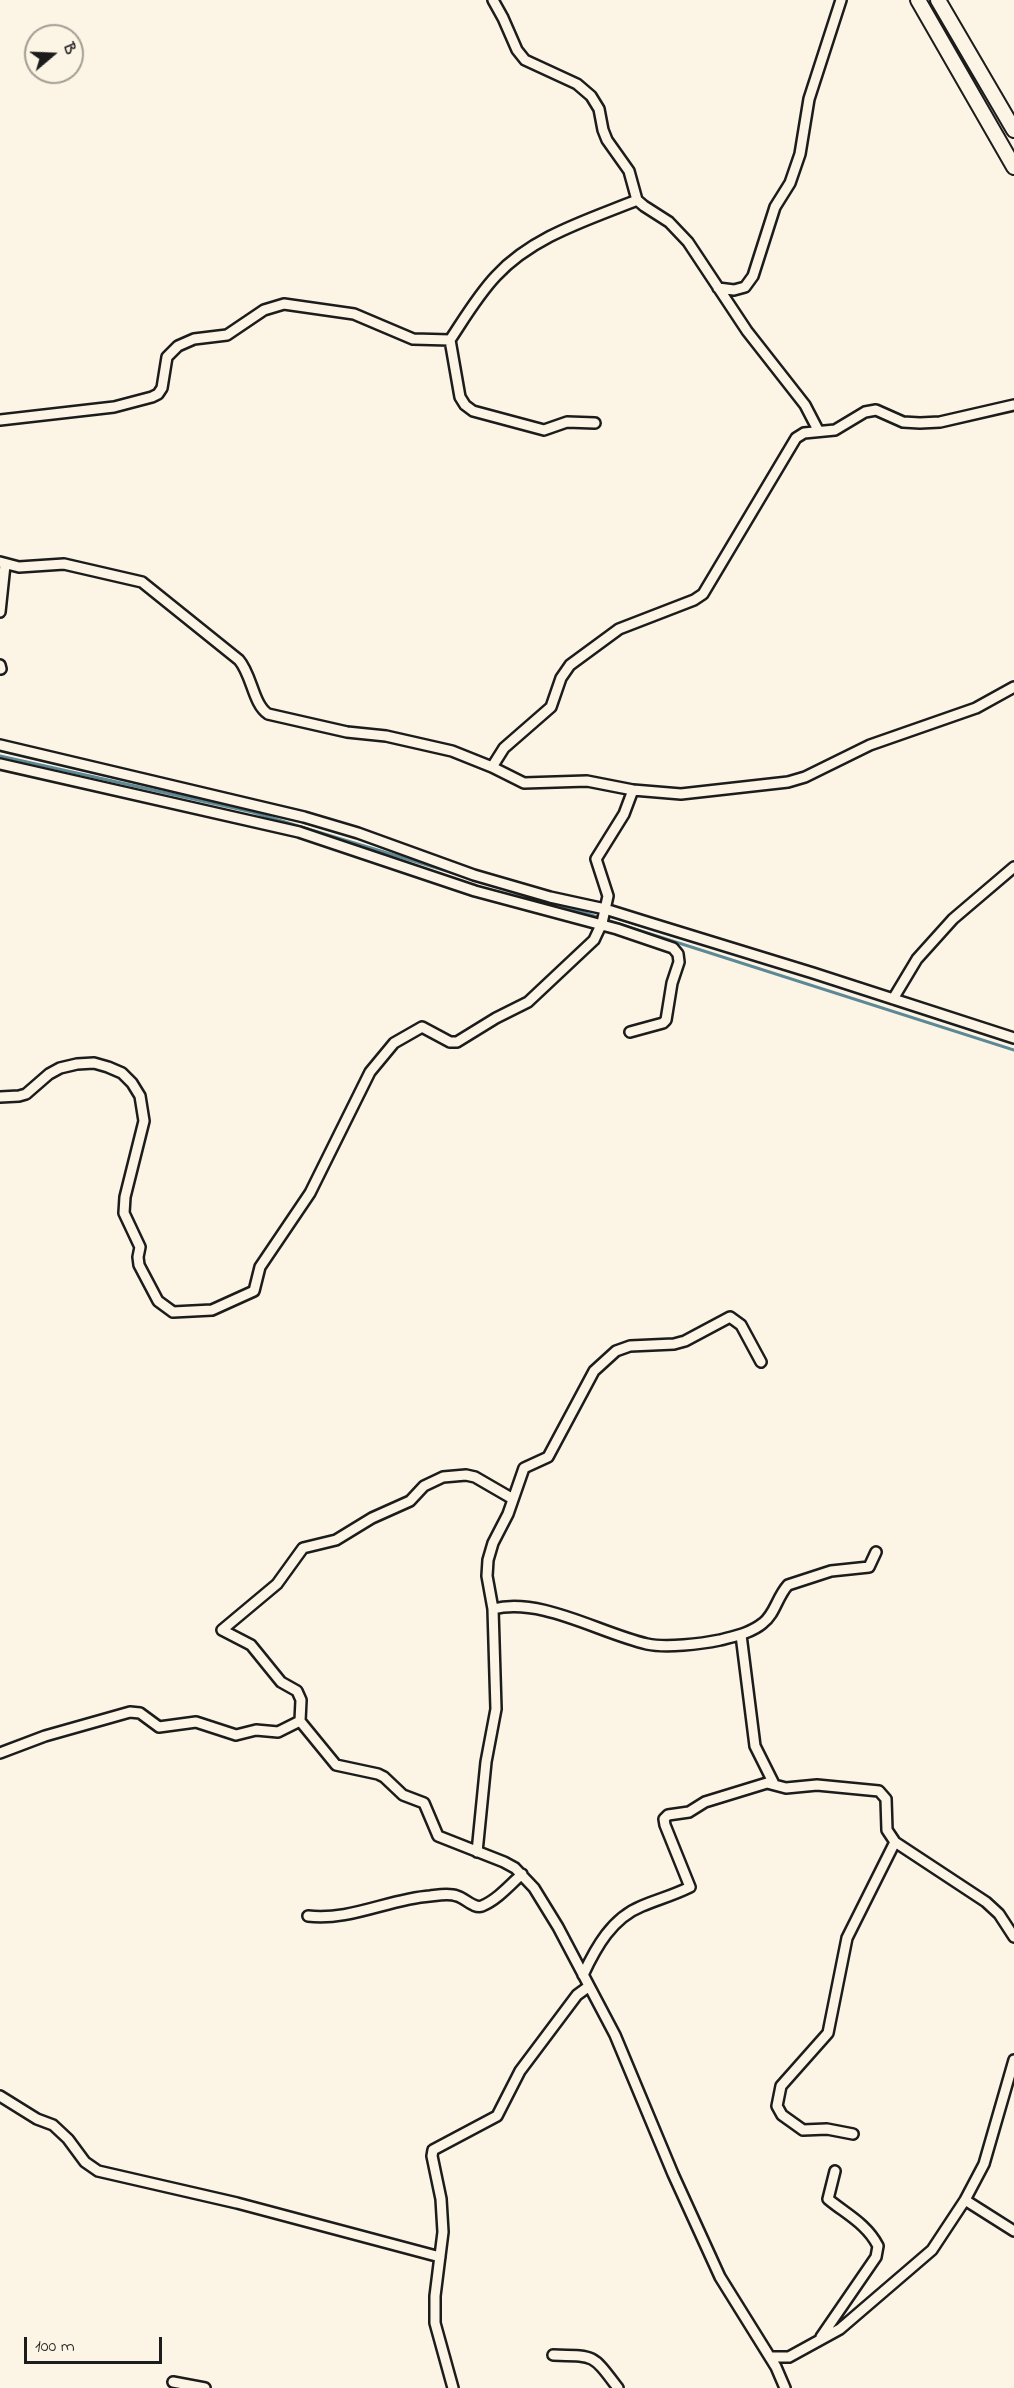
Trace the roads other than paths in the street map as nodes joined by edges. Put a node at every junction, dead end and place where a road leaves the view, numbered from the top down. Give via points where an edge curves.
1 (493, 0) edge
2 (841, 0) edge
3 (939, 2) edge
4 (921, 6) edge
5 (1014, 130) edge
6 (1014, 167) edge
7 (637, 200) junction
8 (718, 288) junction
9 (450, 340) junction
10 (1014, 405) edge
11 (0, 420) edge
12 (596, 423) dead end
13 (818, 430) junction
14 (3, 564) edge
15 (0, 612) edge
16 (1014, 687) edge
17 (0, 745) edge
18 (0, 764) edge
19 (492, 767) junction
20 (145, 779) junction
21 (633, 790) junction
22 (137, 796) junction
23 (1014, 867) edge
24 (603, 919) junction
25 (892, 999) junction
26 (630, 1032) dead end
27 (1014, 1038) edge
28 (0, 1097) edge
29 (761, 1362) dead end
30 (513, 1499) junction
31 (876, 1552) dead end
32 (493, 1609) junction
33 (741, 1635) junction
34 (300, 1721) junction
35 (0, 1753) edge
36 (774, 1784) junction
37 (895, 1842) junction
38 (477, 1852) junction
39 (522, 1874) junction
40 (308, 1916) dead end
41 (1014, 1937) edge
42 (583, 1975) junction
43 (588, 1987) junction
44 (1014, 2060) edge
45 (0, 2096) edge
46 (853, 2134) dead end
47 (835, 2171) dead end
48 (965, 2200) junction
49 (1014, 2231) edge
50 (440, 2257) junction
51 (819, 2340) junction
52 (553, 2355) dead end
53 (770, 2357) junction
54 (789, 2357) junction
55 (781, 2378) junction
56 (173, 2382) dead end
57 (204, 2388) edge
58 (453, 2388) edge
59 (618, 2388) edge
60 (785, 2388) edge

1 - 7 street via 525,60 577,84 591,96 599,109 607,140 628,171
2 - 8 street via 809,99 800,154 790,183 775,207 753,276 745,287
3 - 4 street
3 - 5 street
4 - 6 street
7 - 8 street via 682,235
7 - 9 street via 558,232 508,264 495,276
8 - 13 street via 805,405
9 - 11 street via 413,339 354,314 284,304 264,310 227,335 178,345 167,357 162,388 152,398 114,407
9 - 12 street via 460,397 472,411 544,430 567,422
10 - 13 street via 940,423 903,422 876,410 865,412 835,430
13 - 19 street via 796,438 703,594 619,628 570,665 551,707 504,748
14 - 15 street
14 - 19 street via 64,564 142,582 243,665 261,708 268,714 347,732 386,735 461,754
16 - 21 street via 976,708 870,745 788,782 681,794
17 - 20 street
18 - 22 street
19 - 21 street via 524,783 587,781
20 - 22 street
20 - 24 street via 358,833 474,875 550,897
21 - 24 street via 624,814 596,860 608,890
22 - 24 street via 299,832 465,888
23 - 25 street via 946,927 917,959
24 - 25 street via 813,973
24 - 26 street via 617,929 674,948 678,954 666,1020
24 - 28 street via 590,946 521,1006 457,1042 422,1027 394,1043 366,1078 310,1193 261,1267 256,1287 219,1308 173,1312 156,1298 138,1261 140,1247 124,1213 144,1122 140,1096 122,1073 94,1063 77,1064 49,1074 26,1094
25 - 27 street
29 - 30 street via 741,1325 730,1317 685,1341 616,1351 594,1371 548,1457 524,1468
30 - 32 street via 488,1560 486,1576
30 - 34 street via 475,1477 455,1475 430,1481 410,1501 336,1540 303,1548 277,1584 222,1628 251,1645 281,1682 297,1691 301,1700
31 - 33 street via 869,1567 831,1571 788,1585 766,1621
32 - 33 street via 539,1609 653,1645 700,1644
32 - 38 street via 496,1709
33 - 36 street via 755,1746
34 - 35 street via 278,1732 232,1734 196,1722 159,1727 140,1713 130,1712
34 - 38 street via 336,1765 384,1777 403,1795 424,1803 438,1836
36 - 37 street via 786,1788 823,1785 879,1791 886,1798 887,1830
36 - 42 street via 760,1784 705,1802 689,1812 668,1815 665,1825 690,1887 629,1913 603,1936
37 - 41 street via 986,1902
37 - 46 street via 847,1938 828,2033 778,2093 777,2106 782,2115 803,2130
38 - 39 street
39 - 40 street via 482,1906 448,1894 341,1915
39 - 42 street via 534,1888
42 - 43 street
43 - 50 street via 577,1995 520,2071 497,2116 433,2150 442,2208
43 - 53 street via 615,2035 720,2277
44 - 48 street via 984,2164
45 - 50 street via 53,2125 98,2171
47 - 51 street via 828,2199 857,2220 879,2246 876,2257
48 - 49 street
48 - 51 street via 925,2256 850,2322
50 - 58 street via 435,2323
51 - 54 street
52 - 59 street via 592,2358
53 - 54 street
53 - 55 street
54 - 55 street
55 - 60 street
56 - 57 street

